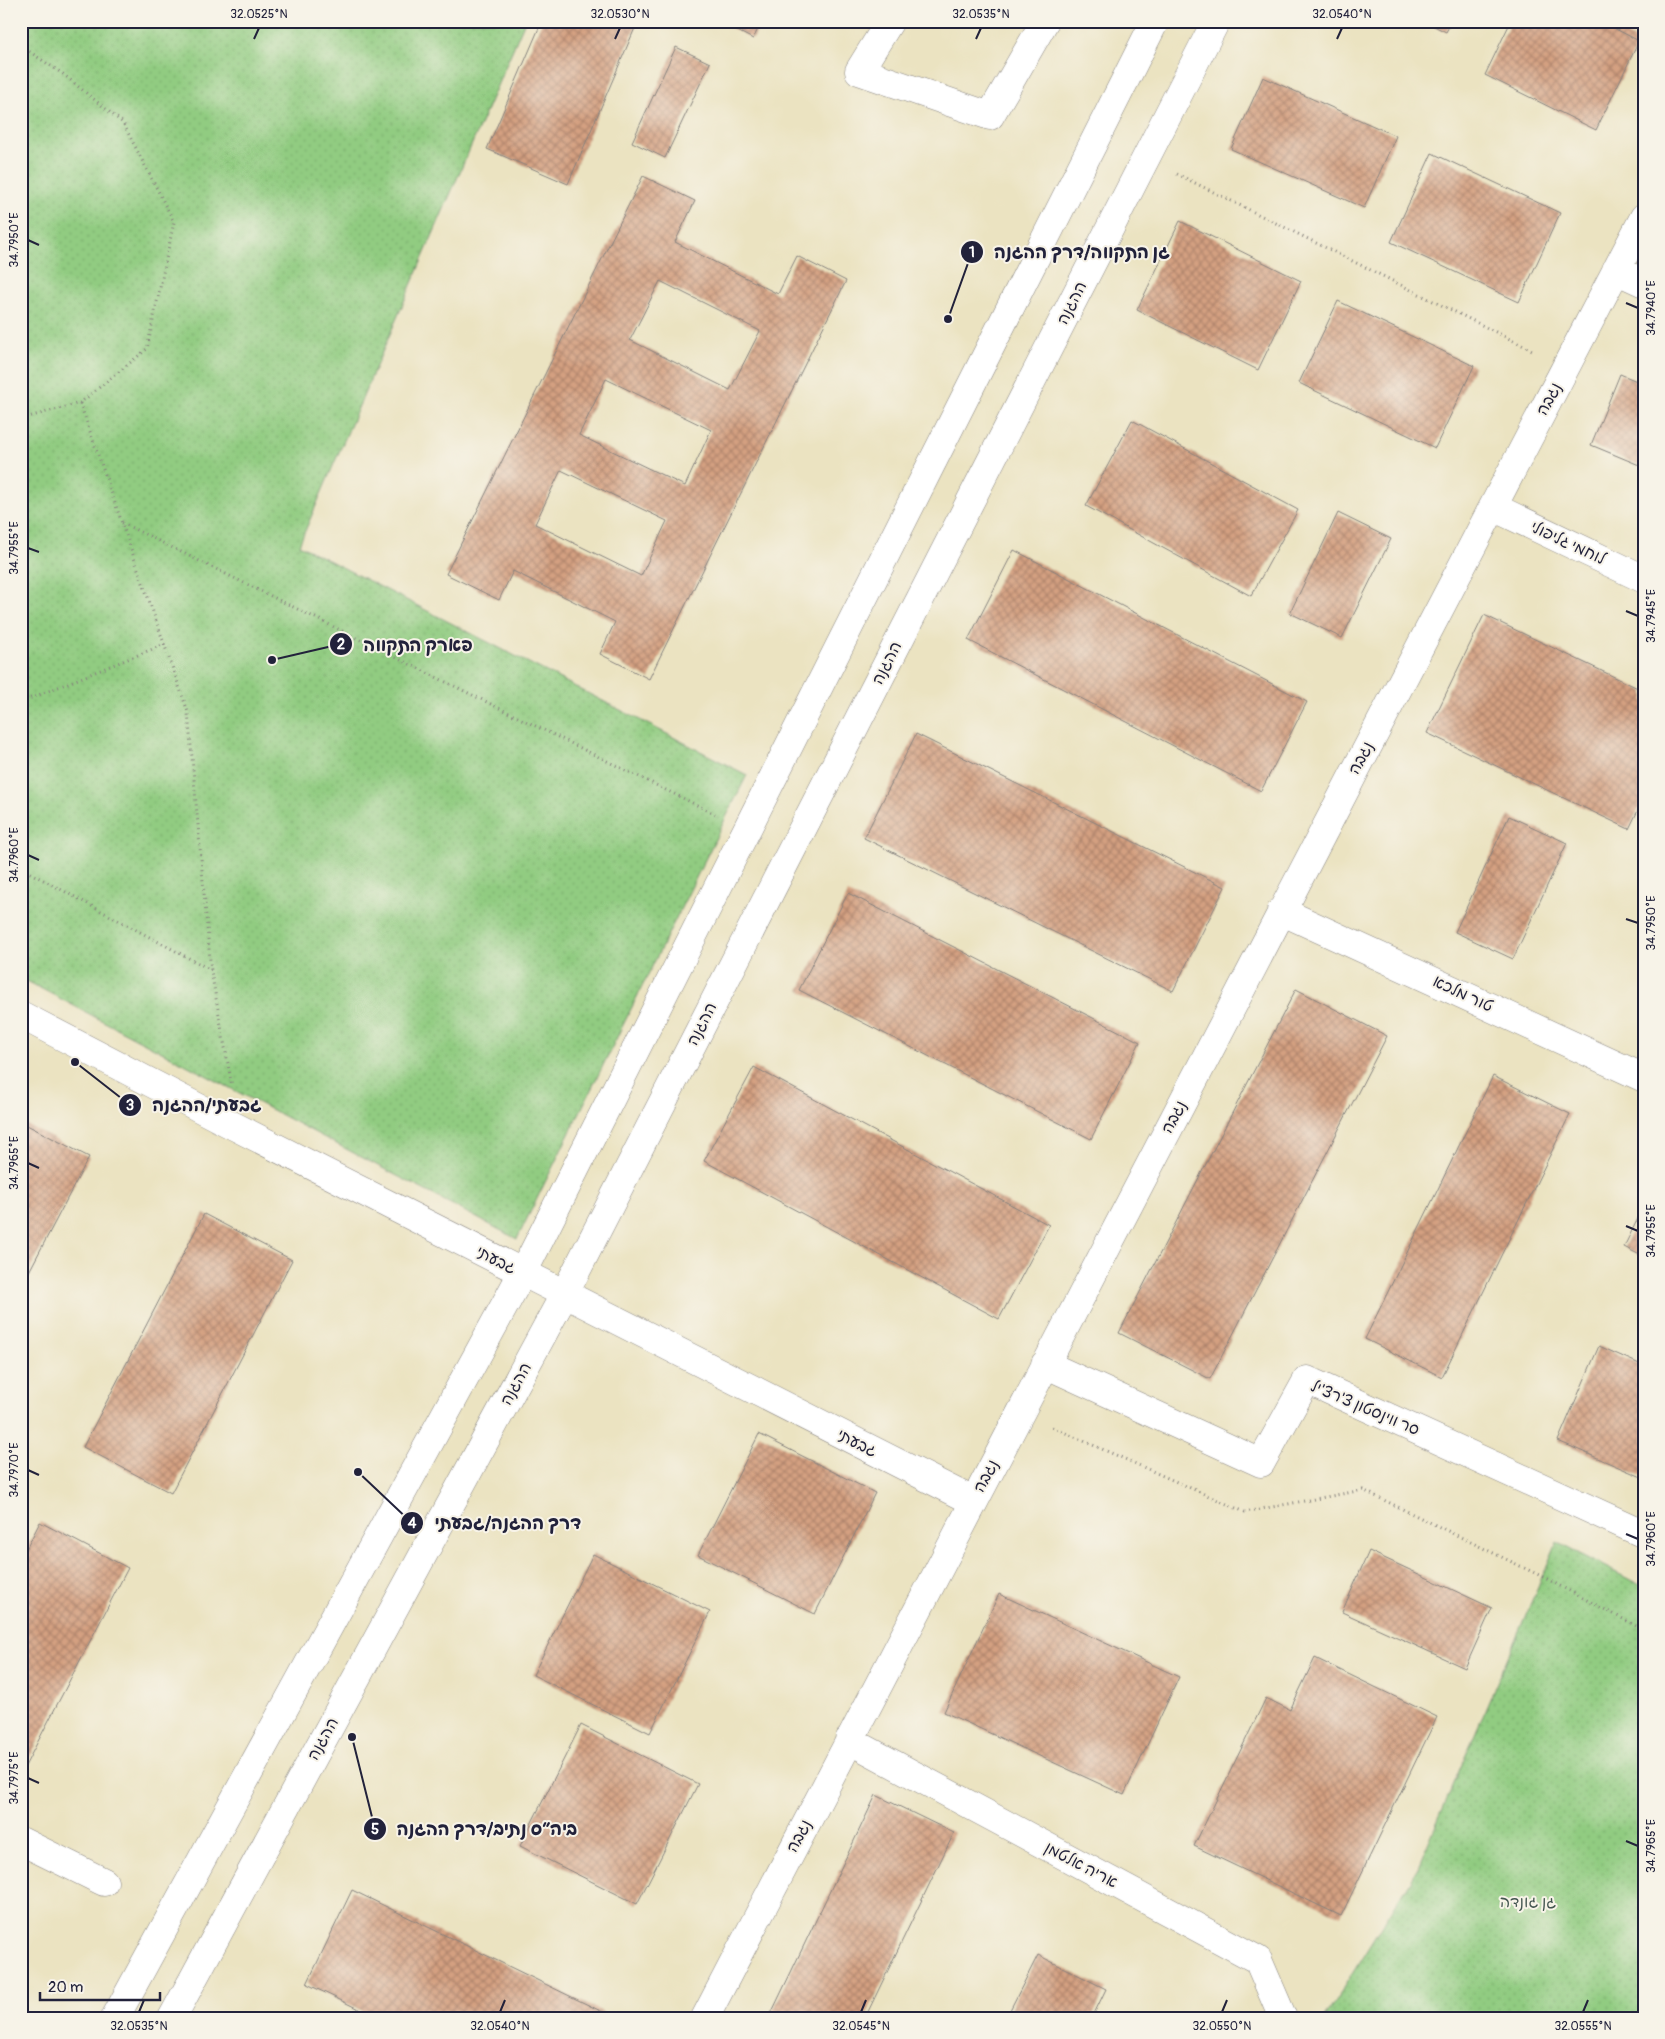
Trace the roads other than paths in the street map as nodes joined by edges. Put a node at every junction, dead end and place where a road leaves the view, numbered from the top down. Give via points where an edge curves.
1 (890, 21) edge
2 (1045, 21) edge
3 (1155, 21) edge
4 (1216, 21) edge
5 (1644, 217) edge
6 (1616, 270) junction
7 (1644, 283) edge
8 (1492, 507) junction
9 (1644, 579) edge
10 (1282, 911) junction
11 (21, 1015) edge
12 (1644, 1078) edge
13 (522, 1273) junction
14 (564, 1295) junction
15 (1045, 1364) junction
16 (973, 1501) junction
17 (1644, 1534) edge
18 (849, 1740) junction
19 (21, 1841) edge
20 (104, 1882) dead end
21 (115, 2018) edge
22 (172, 2018) edge
23 (705, 2018) edge
24 (1283, 2018) edge

1 - 2 street via 859,70 990,116
3 - 13 street
4 - 14 street, ההגנה
5 - 6 street, נגבה
6 - 7 street
6 - 8 street, נגבה
8 - 9 street, לוחמי גליפולי
8 - 10 street, נגבה
10 - 12 street, טור מלכא
10 - 15 street, נגבה
11 - 13 street, גבעתי
13 - 14 street, גבעתי
13 - 21 street
14 - 16 street, גבעתי
14 - 22 street, ההגנה
15 - 16 street, נגבה
15 - 17 street, סר ווינסטון צ'רצ'יל via 1261,1463 1307,1380
16 - 18 street, נגבה
18 - 23 street, נגבה
18 - 24 street, אריה אלטמן via 1258,1960
19 - 20 street

